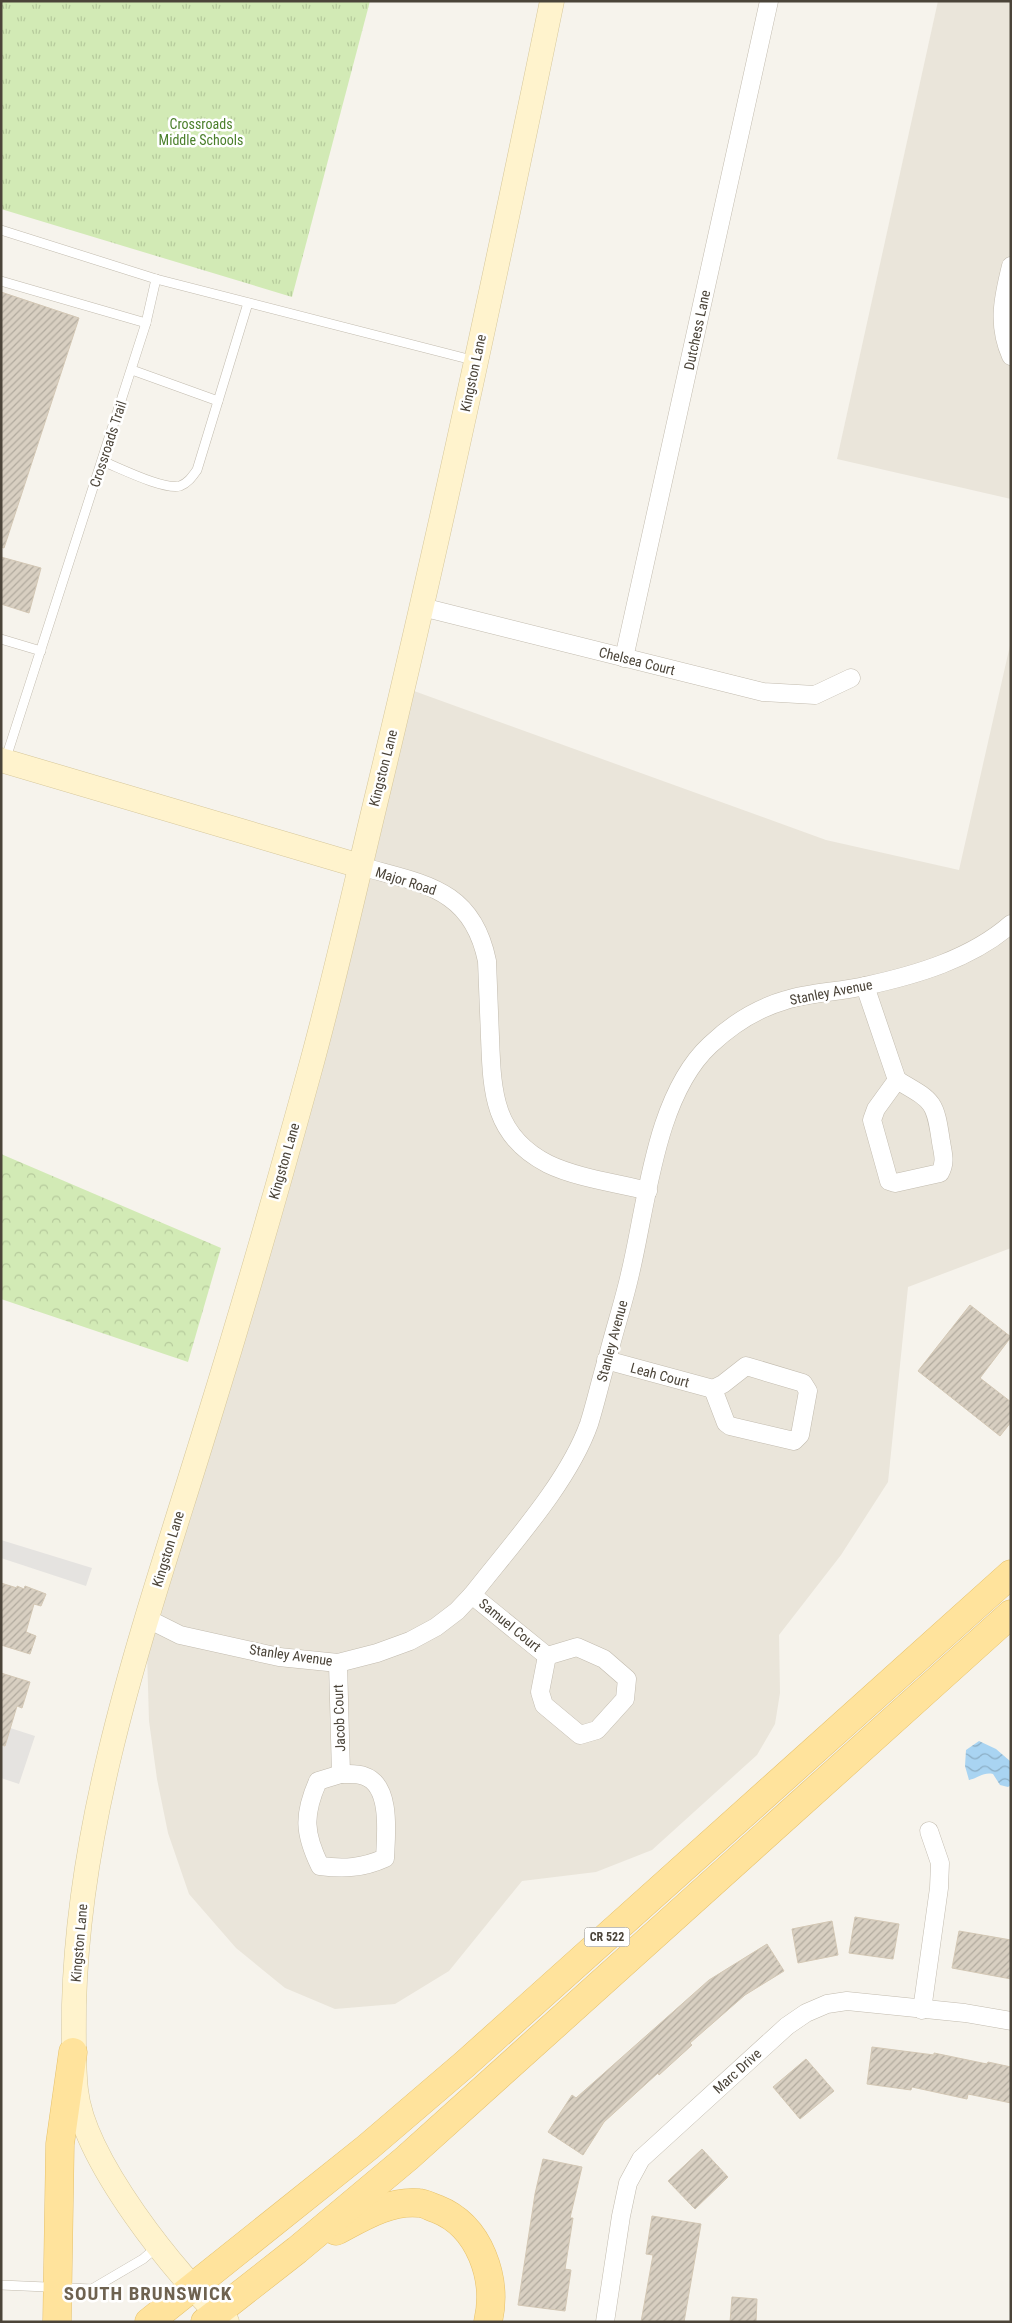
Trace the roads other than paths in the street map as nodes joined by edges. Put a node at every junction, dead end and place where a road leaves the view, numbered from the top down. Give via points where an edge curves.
1 (552, 1) edge
2 (769, 1) edge
3 (1, 230) edge
4 (1011, 266) edge
5 (156, 279) junction
6 (1, 281) edge
7 (248, 303) junction
8 (146, 323) junction
9 (1011, 356) edge
10 (476, 361) junction
11 (132, 370) junction
12 (218, 401) junction
13 (102, 461) junction
14 (422, 607) junction
15 (1, 639) edge
16 (41, 651) junction
17 (624, 658) junction
18 (851, 678) dead end
19 (3, 761) edge
20 (360, 866) junction
21 (1011, 924) edge
22 (865, 986) junction
23 (897, 1080) junction
24 (648, 1191) junction
25 (606, 1360) junction
26 (713, 1389) junction
27 (1011, 1574) edge
28 (472, 1595) junction
29 (1011, 1614) edge
30 (146, 1618) junction
31 (547, 1656) junction
32 (338, 1662) junction
33 (341, 1774) junction
34 (929, 1831) dead end
35 (922, 2010) junction
36 (1011, 2021) edge
37 (73, 2052) junction
38 (159, 2245) junction
39 (296, 2250) junction
40 (1, 2285) edge
41 (58, 2288) junction
42 (193, 2288) junction
43 (217, 2319) edge
44 (57, 2322) edge
45 (149, 2322) edge
46 (488, 2322) edge
47 (605, 2322) edge

1 - 10 street, Kingston Lane
2 - 17 street, Dutchess Lane
3 - 5 lane
4 - 9 street via 1001,317
5 - 7 lane
5 - 8 lane, Crossroads Trail
6 - 8 lane
7 - 10 lane
7 - 12 lane
8 - 11 lane, Crossroads Trail
10 - 14 street, Kingston Lane
11 - 12 lane
11 - 13 lane, Crossroads Trail
12 - 13 lane via 196,470 190,480 179,486 162,484
13 - 16 lane, Crossroads Trail
14 - 17 street, Chelsea Court
14 - 20 street, Kingston Lane
15 - 16 lane
16 - 19 lane, Crossroads Trail
17 - 18 street, Chelsea Court via 763,692 815,695
19 - 20 street, Major Road
20 - 24 street, Major Road via 436,889 452,898 476,926 484,943 487,961 491,1083 495,1104 516,1140 531,1154 550,1164
20 - 30 street, Kingston Lane via 311,1068 208,1421
21 - 22 street, Stanley Avenue via 974,950 948,962
22 - 23 street
22 - 24 street, Stanley Avenue via 786,999 756,1012 708,1047 675,1094
23 - 23 street via 924,1096 937,1112 944,1164 940,1173 895,1183 888,1181 872,1120
24 - 25 street, Stanley Avenue via 630,1275
25 - 26 street, Leah Court
25 - 28 street, Stanley Avenue via 588,1426 573,1456 559,1480
26 - 26 street via 746,1366 803,1383 808,1391 800,1435 794,1441 730,1426
27 - 42 main road, CR 522 via 465,2064
28 - 31 street, Samuel Court
28 - 32 street, Stanley Avenue via 457,1611 410,1642
29 - 39 main road, CR 522 via 516,2062
30 - 32 street, Stanley Avenue via 180,1635 279,1657
30 - 37 street, Kingston Lane via 101,1790 85,1878 76,1963
31 - 31 street, Samuel Court via 577,1647 604,1659 626,1679 624,1699 597,1730 580,1735 544,1705 540,1692
32 - 33 street, Jacob Court
33 - 33 street via 318,1781 306,1825 310,1845 320,1866 369,1865 385,1858 383,1795 365,1776
34 - 35 street via 940,1863 940,1888
35 - 36 street, Marc Drive
35 - 47 street, Marc Drive via 848,2001 827,2004 806,2013 787,2026 664,2136 641,2159 628,2183
37 - 38 street, Kingston Lane via 76,2097 85,2129 127,2203
37 - 41 main road via 60,2144
38 - 41 lane via 143,2259 92,2289
38 - 42 street, Kingston Lane
39 - 43 main road, CR 522
39 - 46 main road via 389,2205 419,2202 443,2212 467,2228 476,2241 485,2260 489,2282 491,2311
40 - 41 lane
41 - 44 main road
42 - 43 street, Kingston Lane
42 - 45 main road, CR 522

